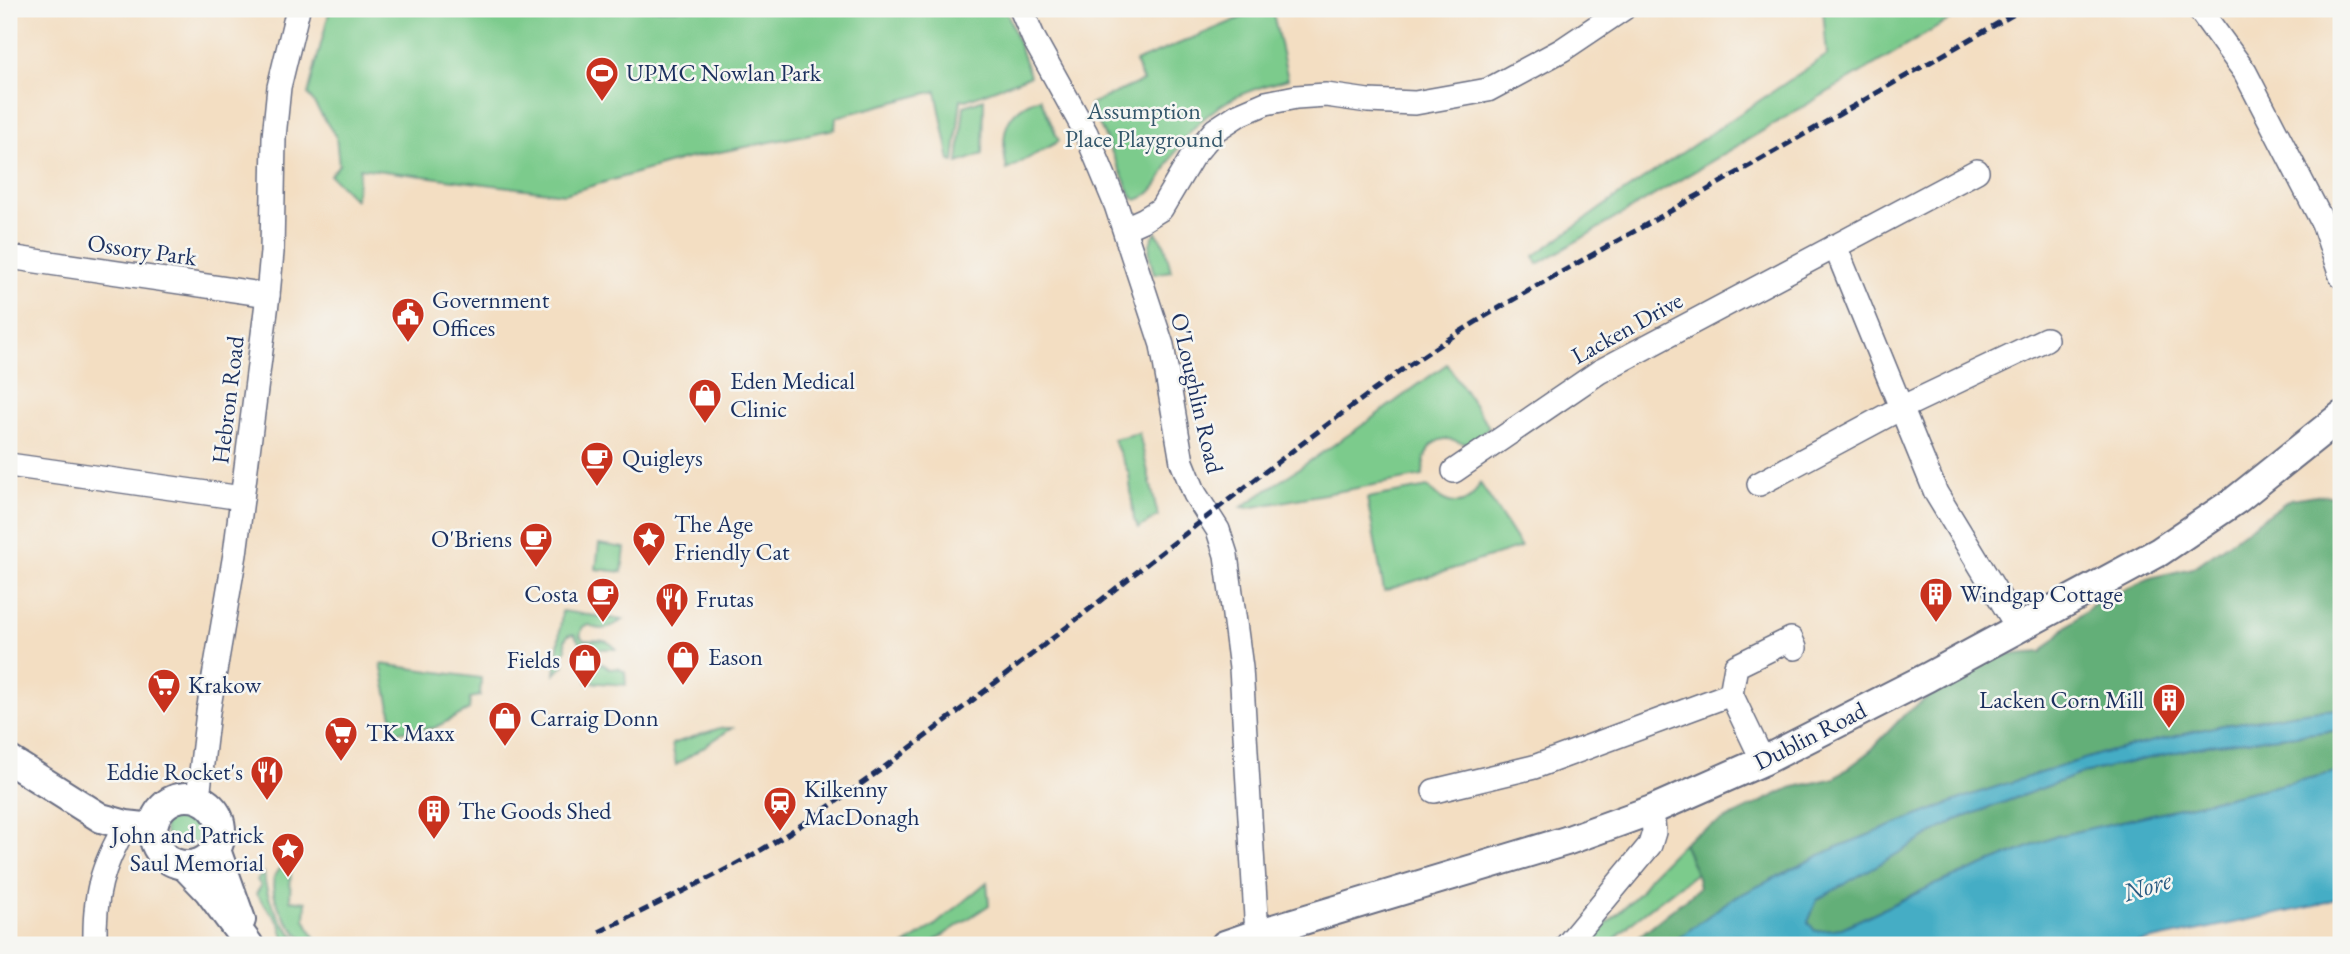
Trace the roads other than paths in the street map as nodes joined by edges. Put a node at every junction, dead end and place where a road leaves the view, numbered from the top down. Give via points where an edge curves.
1 (298, 9) edge
2 (1021, 9) edge
3 (1623, 9) edge
4 (2199, 9) edge
5 (1977, 172) dead end
6 (1125, 228) junction
7 (1835, 246) junction
8 (9, 257) edge
9 (2341, 276) edge
10 (268, 295) junction
11 (2046, 339) dead end
12 (1900, 408) junction
13 (2341, 416) edge
14 (9, 465) edge
15 (1454, 471) dead end
16 (1759, 484) dead end
17 (242, 498) junction
18 (2018, 628) junction
19 (1795, 648) dead end
20 (1731, 694) junction
21 (9, 760) edge
22 (1763, 761) junction
23 (1434, 791) dead end
24 (198, 798) junction
25 (1651, 810) junction
26 (139, 827) junction
27 (216, 850) junction
28 (184, 865) junction
29 (1257, 934) junction
30 (95, 945) edge
31 (250, 945) edge
32 (1225, 945) edge
33 (1567, 945) edge

1 - 10 street, Hebron Road via 279,87
2 - 6 street, O'Loughlin Road via 1086,133
3 - 6 street via 1562,50 1488,90 1415,103 1326,95 1296,97 1238,115 1207,139 1161,209
4 - 9 street via 2245,72 2323,223
5 - 7 street, Lacken Drive
6 - 29 street, O'Loughlin Road via 1162,345 1182,462 1226,555 1241,668
7 - 12 street
7 - 15 street, Lacken Drive via 1599,372
8 - 10 street, Ossory Park
10 - 17 street, Hebron Road
11 - 12 street
12 - 16 street
12 - 18 street via 1936,493
13 - 18 main road, Dublin Road via 2236,500 2159,552
14 - 17 street
17 - 24 street, Hebron Road
18 - 22 main road, Dublin Road
19 - 20 street via 1791,639 1736,666
20 - 22 street
20 - 23 street via 1534,766
21 - 26 main road via 101,818
22 - 25 main road, Dublin Road
24 - 26 main road via 168,802 155,818
24 - 27 main road via 220,819
25 - 29 main road, Dublin Road via 1566,841
25 - 33 street via 1654,832 1650,845
26 - 28 main road via 167,859
26 - 30 street via 114,846 100,878
27 - 28 main road via 200,863
27 - 31 main road
28 - 31 main road
29 - 32 main road, Dublin Road

